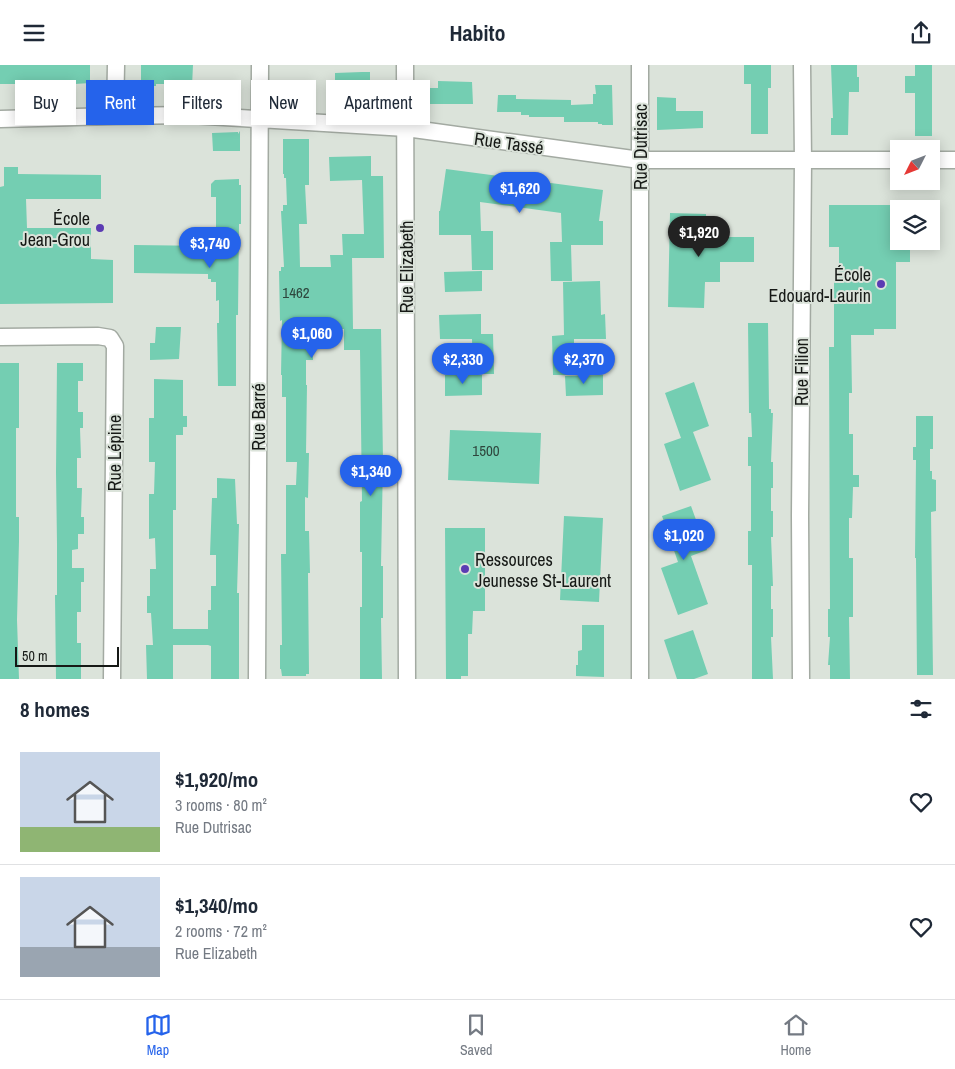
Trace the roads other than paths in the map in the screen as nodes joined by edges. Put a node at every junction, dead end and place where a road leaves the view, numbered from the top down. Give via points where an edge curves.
1 (116, 65) edge
2 (260, 65) edge
3 (406, 65) edge
4 (640, 65) edge
5 (802, 65) edge
6 (116, 80) edge
7 (260, 80) edge
8 (154, 115) edge
9 (86, 116) edge
10 (0, 119) edge
11 (251, 119) edge
12 (316, 123) edge
13 (259, 125) edge
14 (406, 129) junction
15 (640, 160) junction
16 (890, 160) edge
17 (940, 160) edge
18 (955, 160) edge
19 (803, 161) junction
20 (0, 337) edge
21 (112, 679) edge
22 (257, 679) edge
23 (408, 679) edge
24 (640, 679) edge
25 (801, 679) edge

1 - 6 street
2 - 7 street, Rue Barré
3 - 14 street, Rue Elizabeth
4 - 15 street, Rue Dutrisac
5 - 19 street, Rue Filion
8 - 11 street, Rue Tassé
9 - 10 street, Rue Tassé
12 - 14 street, Rue Tassé
13 - 22 street, Rue Barré
14 - 15 street, Rue Tassé
14 - 23 street, Rue Elizabeth
15 - 19 street, Rue Tassé
15 - 24 street, Rue Dutrisac
16 - 19 street, Rue Tassé
17 - 18 street
19 - 25 street, Rue Filion
20 - 21 street, Rue Lépine via 98,336 110,338 115,346

